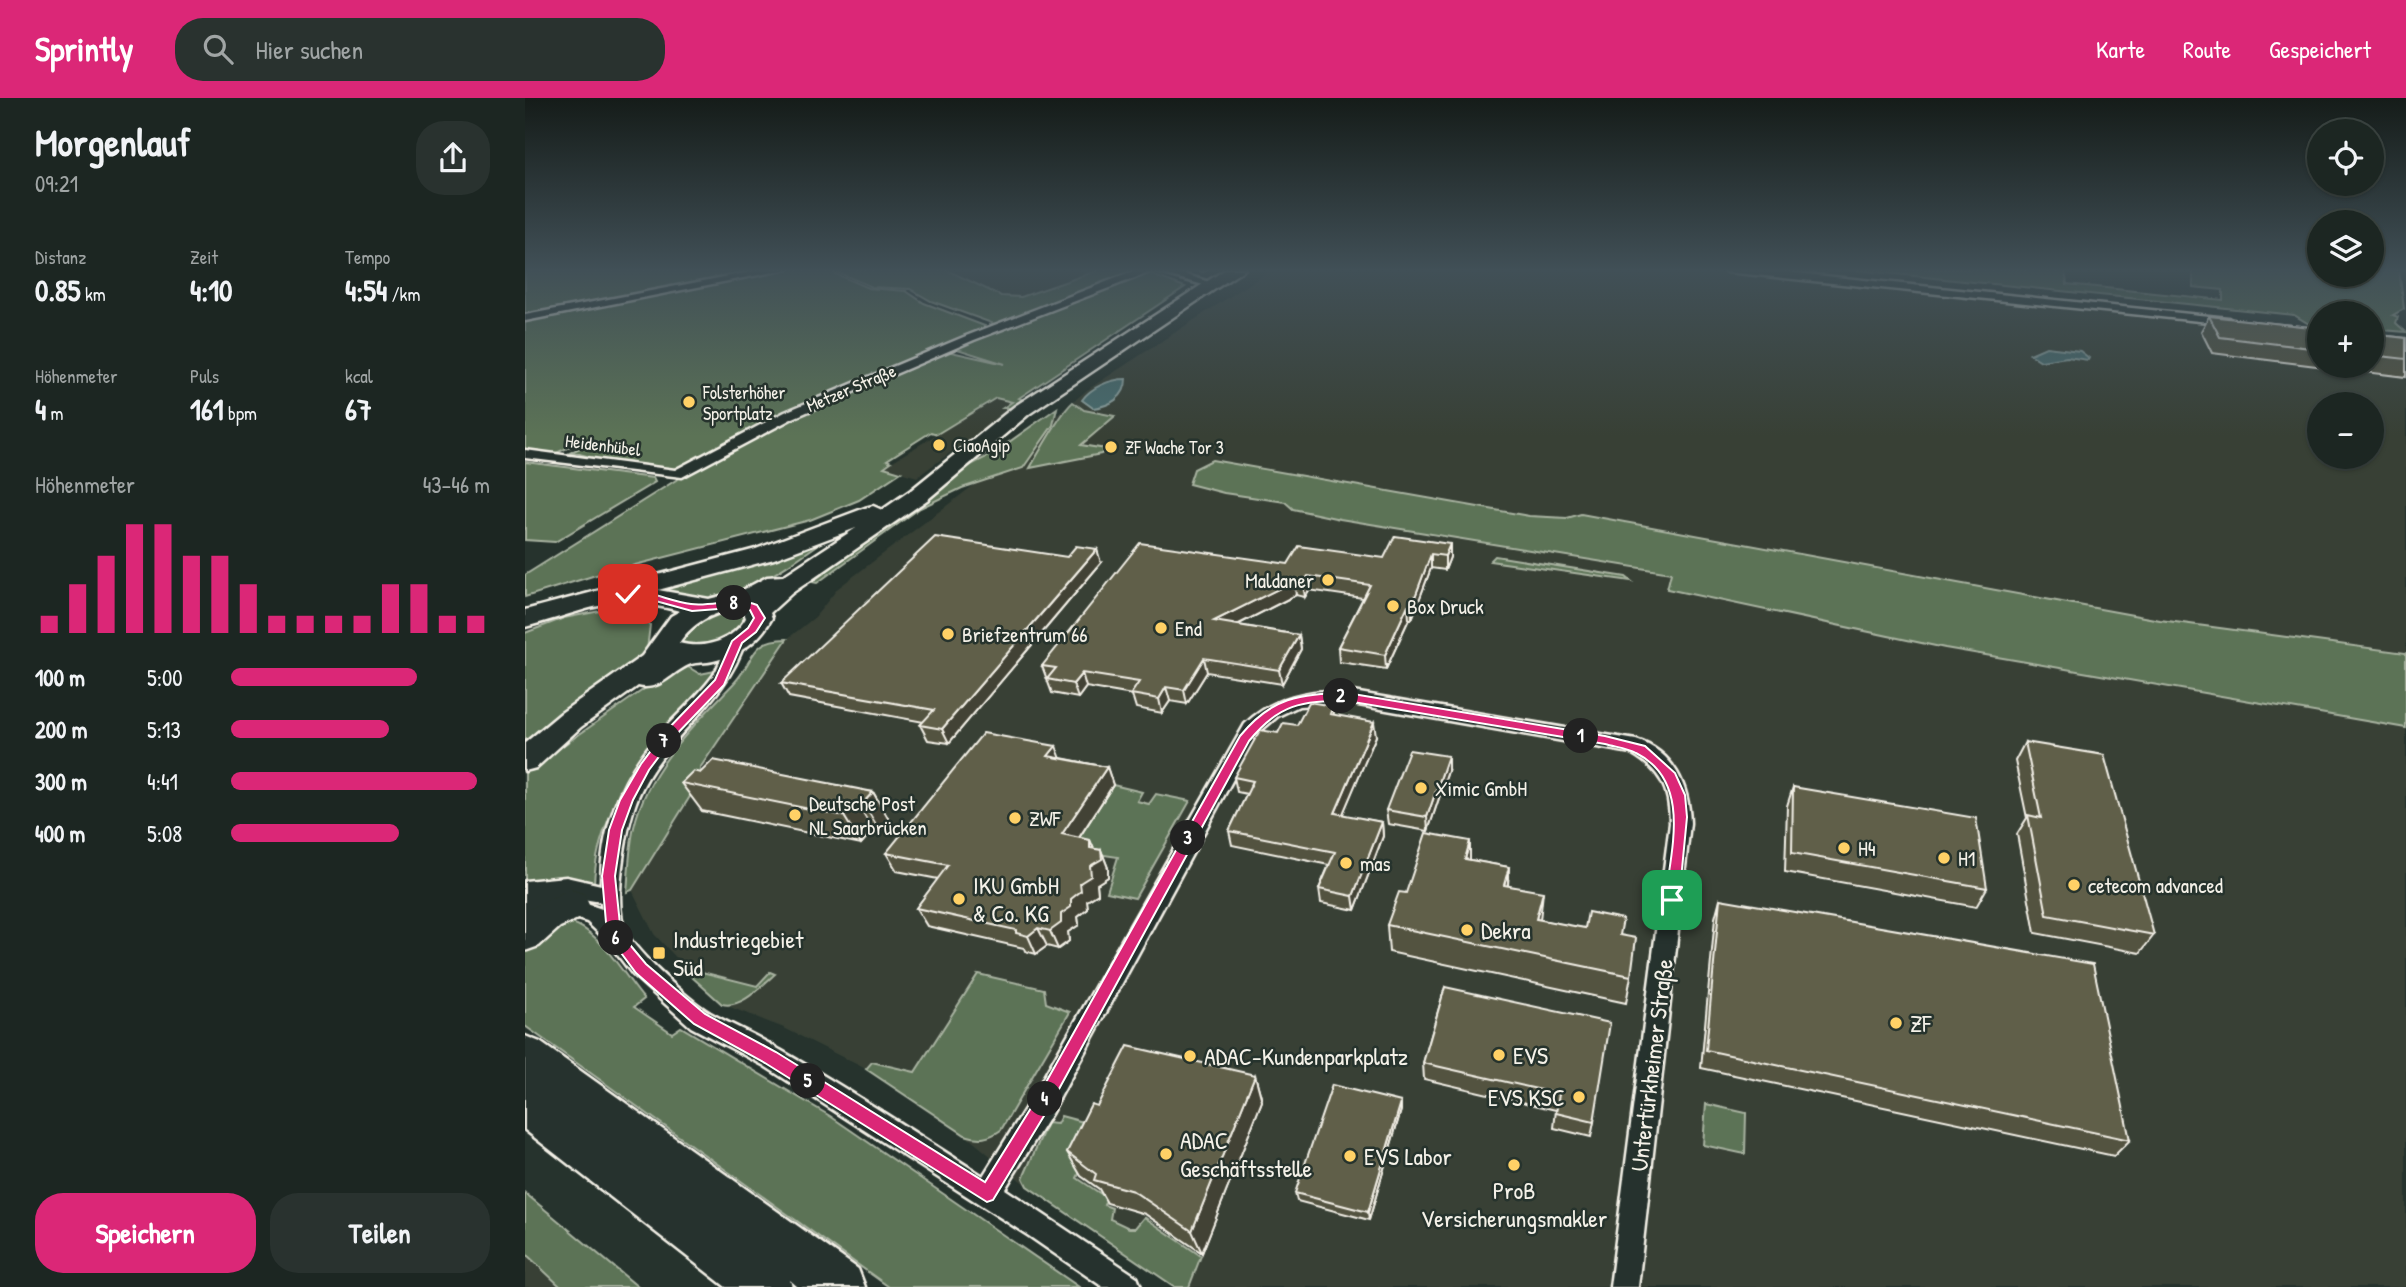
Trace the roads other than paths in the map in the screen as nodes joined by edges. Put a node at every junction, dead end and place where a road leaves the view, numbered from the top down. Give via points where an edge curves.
1 (1005, 324) edge
2 (1150, 324) edge
3 (525, 454) edge
4 (948, 468) junction
5 (677, 474) joint
6 (887, 507) junction
7 (605, 596) junction
8 (718, 605) junction
9 (757, 611) junction
10 (525, 619) edge
11 (525, 628) edge
12 (677, 640) junction
13 (737, 641) junction
14 (525, 760) edge
15 (525, 890) edge
16 (609, 895) junction
17 (525, 905) edge
18 (571, 905) junction
19 (525, 934) edge
20 (614, 934) junction
21 (529, 1068) edge
22 (987, 1194) junction
23 (767, 1287) edge
24 (840, 1287) edge
25 (1127, 1287) edge
26 (1624, 1287) edge

1 - 5 street, Metzer Straße via 789,415
2 - 4 main road via 1022,410
3 - 5 street, Heidenhübel
4 - 6 main road
4 - 9 main road via 919,495 777,592
6 - 7 main road via 765,554
6 - 8 main road via 769,587
7 - 8 main road via 643,595 692,607
7 - 10 main road
8 - 9 main road via 745,604
8 - 12 main road via 687,617
9 - 13 main road via 755,627
11 - 12 main road via 569,612 624,604 658,613
12 - 13 main road via 715,651
12 - 14 main road
13 - 16 street via 720,682 669,735 626,800 615,830
15 - 16 street via 566,886
16 - 20 street
17 - 18 street
18 - 19 highway via 546,916
18 - 20 street via 594,915
20 - 22 street via 641,968 699,1019 771,1057
21 - 23 highway
21 - 24 highway via 601,1110
22 - 25 street
22 - 26 street, Untertürkheimer Straße via 1042,1105 1251,729 1271,711 1304,697 1347,697 1636,747 1657,760 1676,784 1681,807 1677,857

